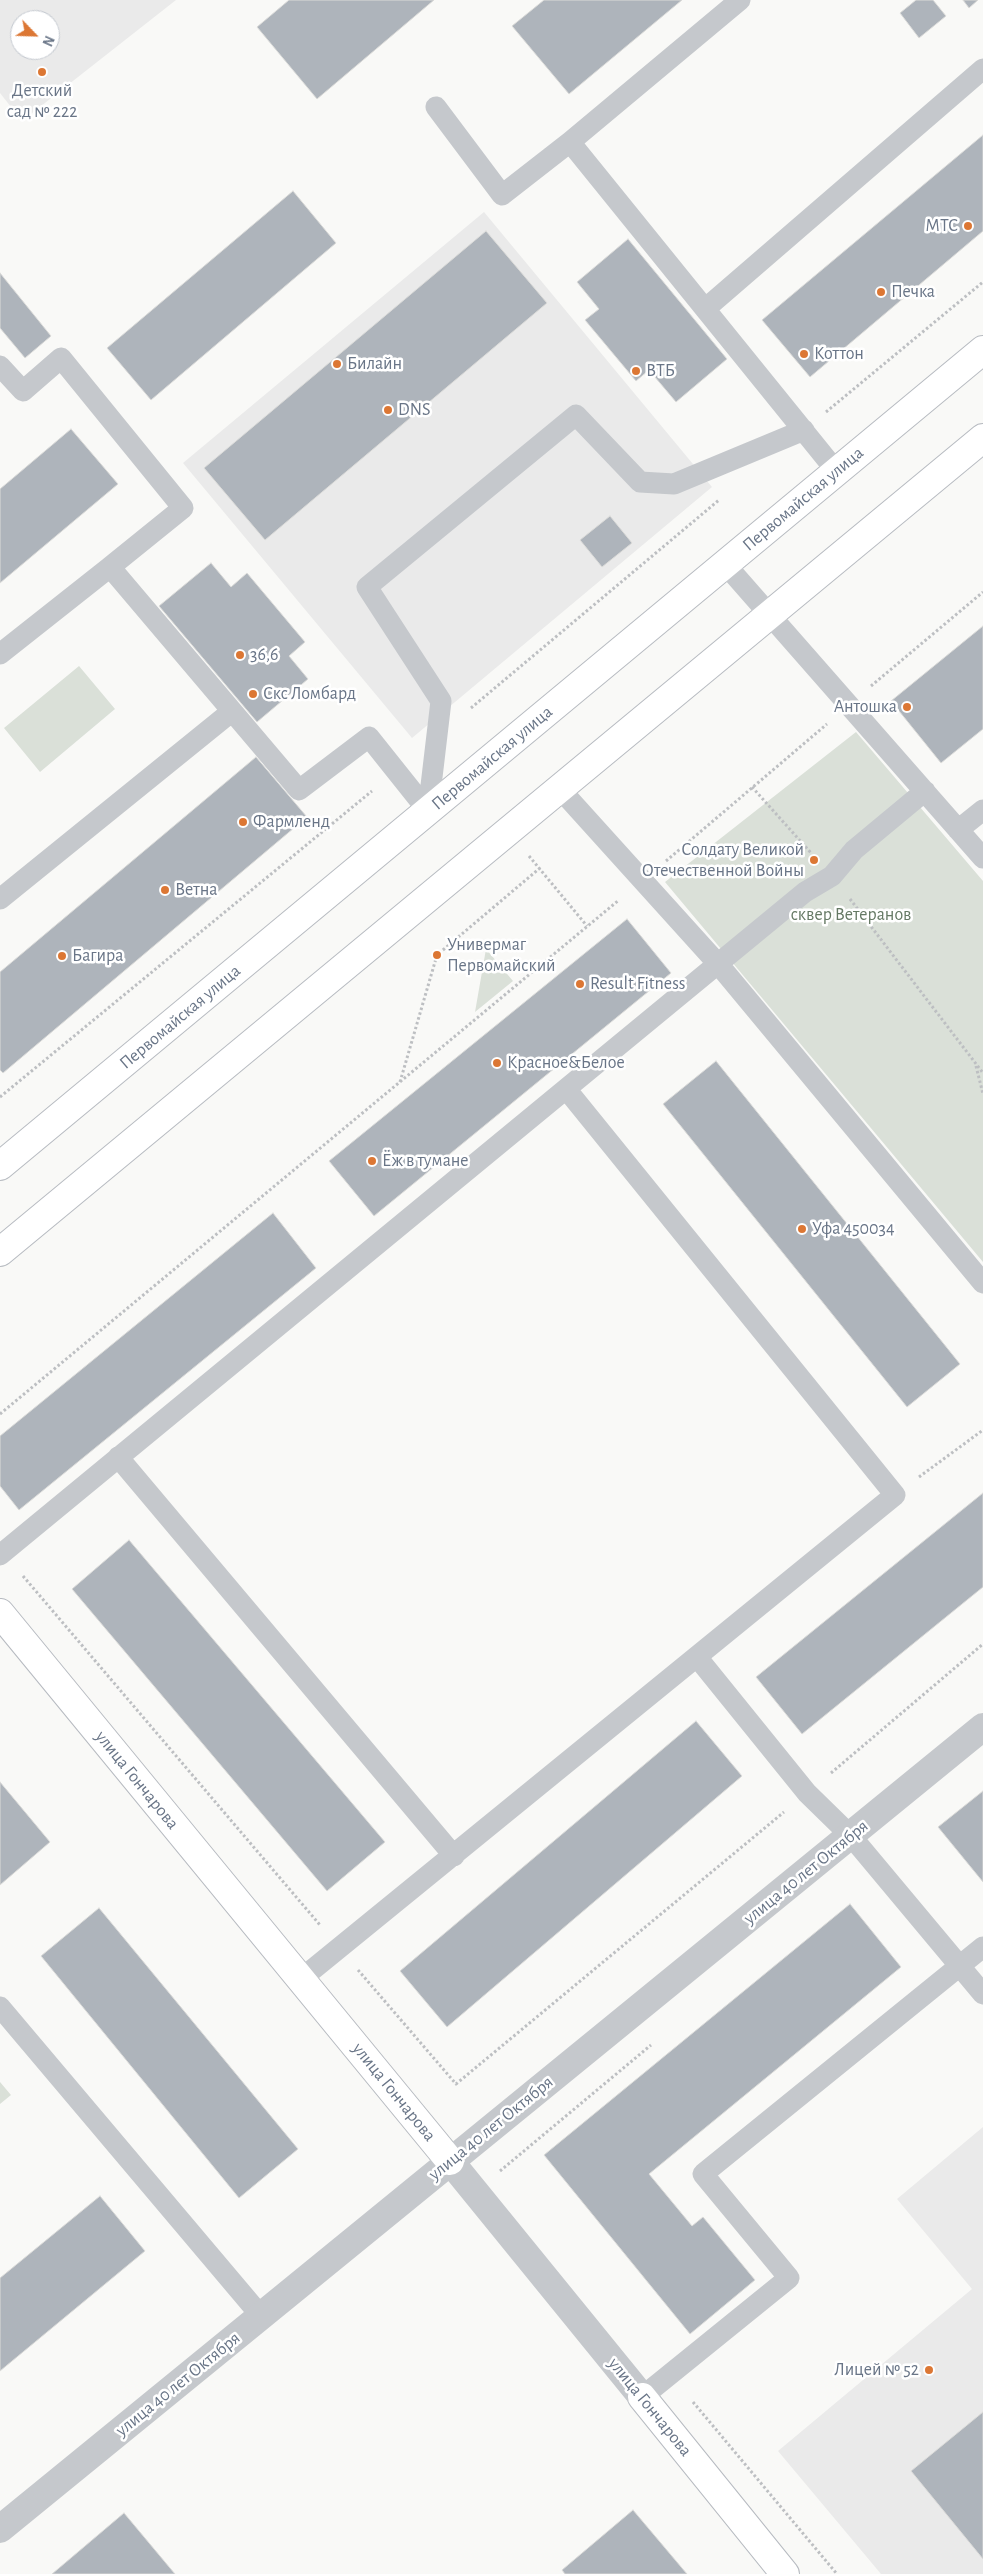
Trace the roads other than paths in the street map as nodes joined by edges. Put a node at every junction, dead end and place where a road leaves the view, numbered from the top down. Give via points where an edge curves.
1 (740, 0) edge
2 (983, 69) edge
3 (436, 107) dead end
4 (570, 142) junction
5 (706, 309) junction
6 (983, 350) edge
7 (0, 366) edge
8 (804, 430) junction
9 (983, 438) edge
10 (836, 472) junction
11 (725, 564) junction
12 (110, 567) junction
13 (769, 615) junction
14 (0, 654) edge
15 (231, 712) junction
16 (560, 789) junction
17 (925, 791) junction
18 (983, 810) edge
19 (428, 811) junction
20 (958, 830) junction
21 (983, 858) edge
22 (0, 899) edge
23 (719, 965) junction
24 (567, 1090) junction
25 (0, 1166) edge
26 (0, 1252) edge
27 (983, 1283) edge
28 (118, 1457) junction
29 (0, 1554) edge
30 (0, 1613) edge
31 (697, 1657) junction
32 (983, 1727) edge
33 (850, 1836) junction
34 (454, 1856) junction
35 (983, 1947) edge
36 (960, 1964) junction
37 (301, 1979) junction
38 (983, 1994) edge
39 (0, 2007) edge
40 (450, 2161) junction
41 (261, 2316) junction
42 (642, 2397) junction
43 (0, 2529) edge
44 (785, 2574) edge

1 - 4 lane
2 - 5 lane
3 - 4 lane via 502,196
4 - 5 lane
5 - 8 lane
6 - 10 main road, Первомайская улица
7 - 12 lane via 23,391 61,358 182,508
8 - 10 lane
8 - 19 lane via 674,484 640,482 576,415 367,587 441,701
9 - 13 main road
10 - 11 main road, Первомайская улица
11 - 13 lane
11 - 19 main road, Первомайская улица
12 - 14 lane
12 - 15 lane
13 - 16 main road
13 - 17 lane
15 - 19 lane via 299,790 369,737
15 - 22 lane
16 - 23 lane
16 - 26 main road
17 - 20 lane
17 - 23 lane via 854,850 832,876 805,892
18 - 20 lane
19 - 25 main road, Первомайская улица
20 - 21 lane
23 - 24 lane
23 - 27 lane
24 - 28 lane
24 - 31 lane via 895,1495
28 - 29 lane
28 - 34 lane
30 - 37 main road, улица Гончарова
31 - 33 lane via 807,1793
31 - 34 lane
32 - 33 street, улица 40 лет Октября
33 - 36 lane
33 - 40 street, улица 40 лет Октября
34 - 37 lane
35 - 36 lane
36 - 38 lane
36 - 42 lane via 703,2174 789,2278
37 - 40 main road, улица Гончарова
39 - 41 lane
40 - 41 street, улица 40 лет Октября
40 - 42 street, улица Гончарова
41 - 43 street, улица 40 лет Октября
42 - 44 main road, улица Гончарова

